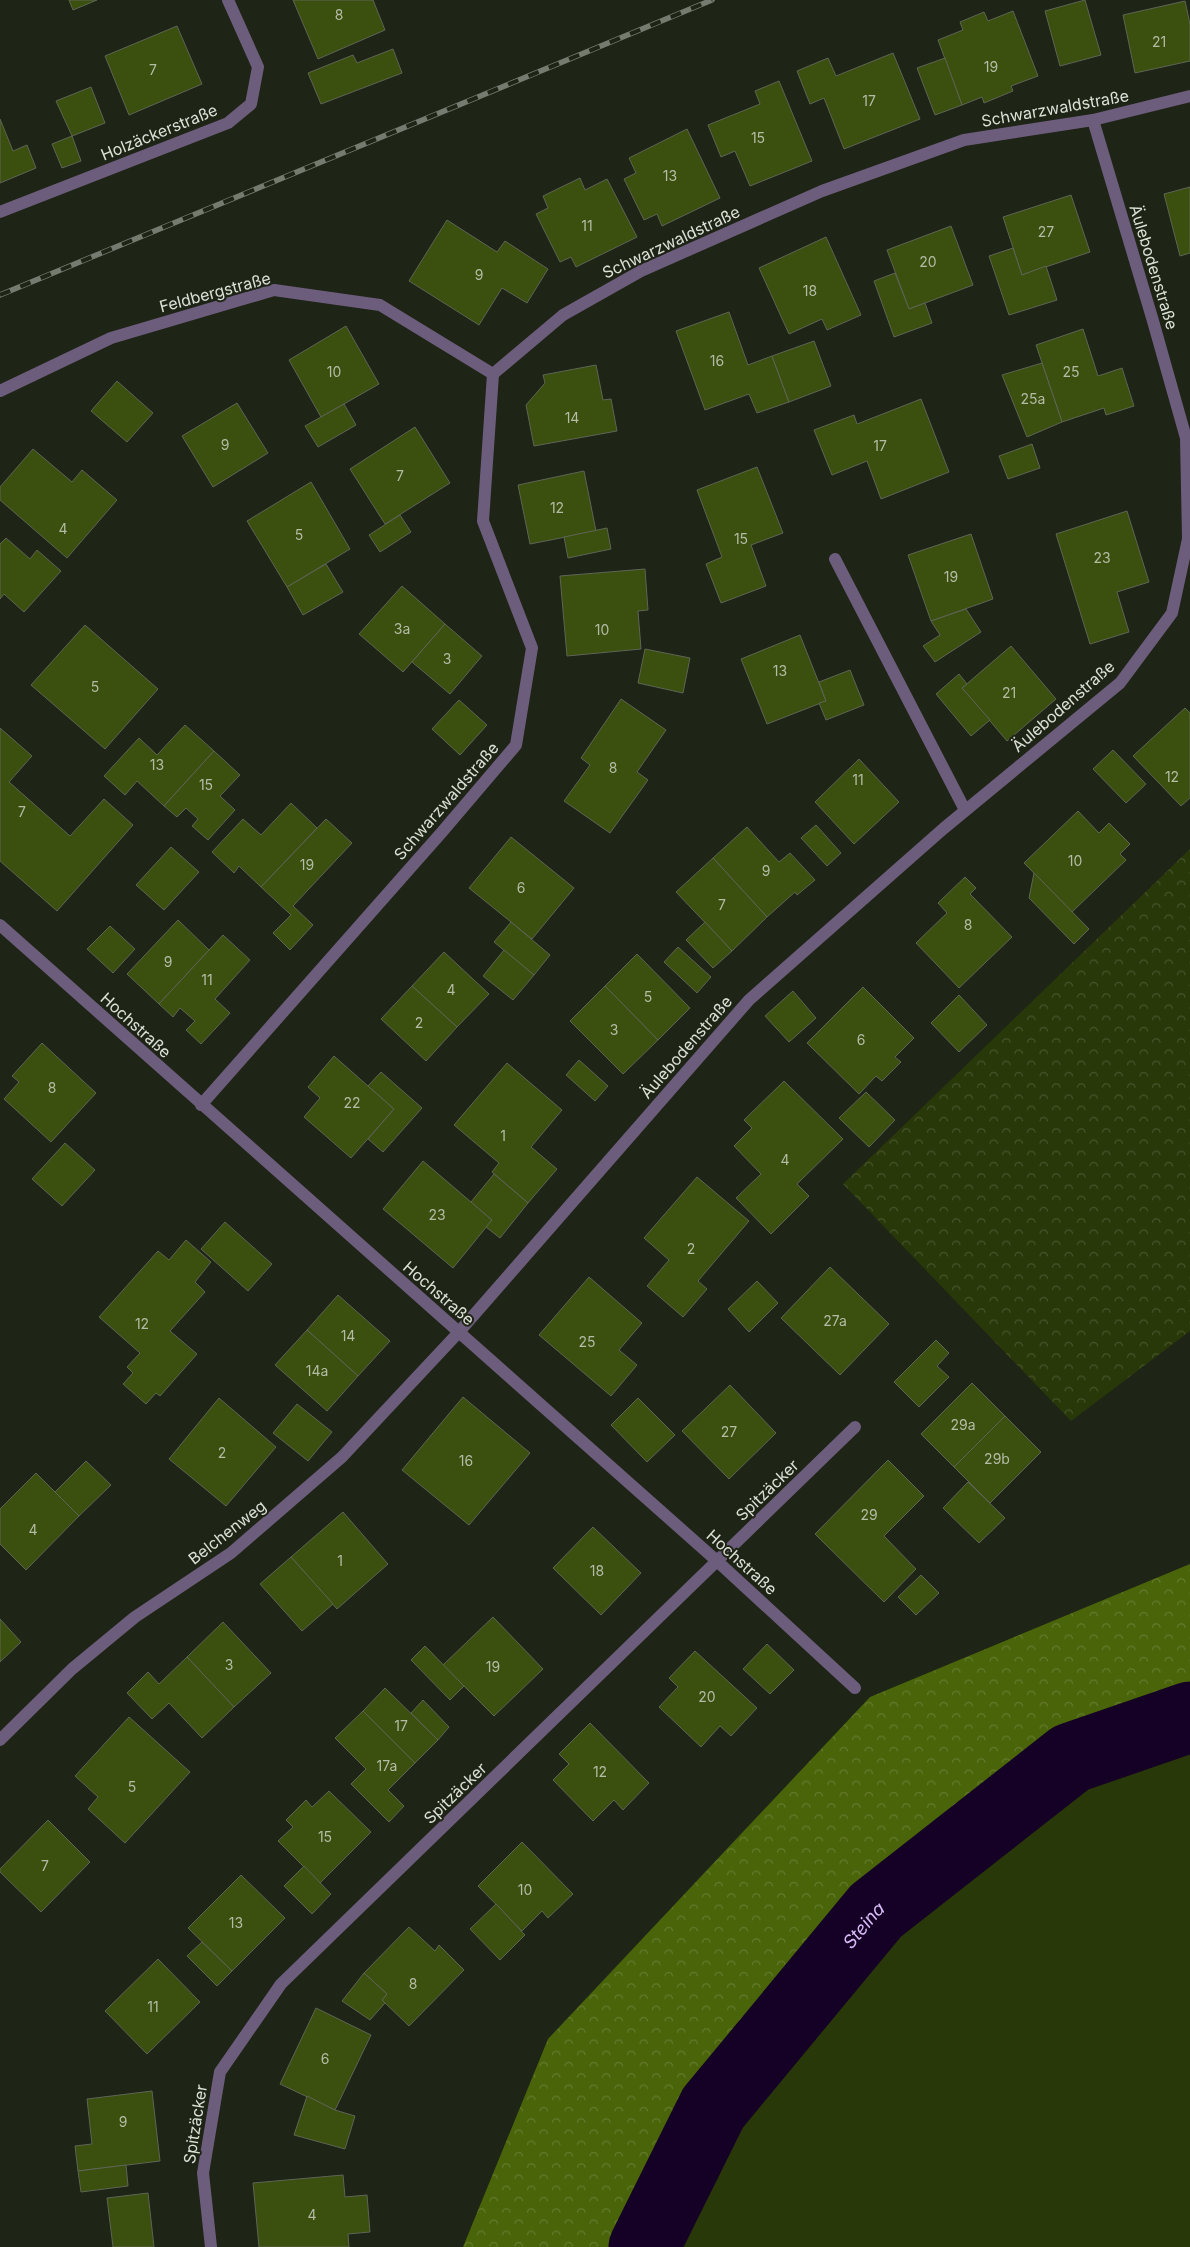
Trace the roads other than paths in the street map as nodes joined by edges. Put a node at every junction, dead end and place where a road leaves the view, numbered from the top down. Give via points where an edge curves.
1 (228, 0) edge
2 (1190, 96) edge
3 (1093, 120) junction
4 (0, 212) edge
5 (493, 374) junction
6 (0, 391) edge
7 (1188, 438) edge
8 (835, 560) dead end
9 (965, 810) junction
10 (0, 925) edge
11 (201, 1105) junction
12 (459, 1332) junction
13 (855, 1427) dead end
14 (717, 1561) junction
15 (855, 1688) dead end
16 (0, 1740) edge
17 (211, 2247) edge

1 - 4 street, Holzäckerstraße via 258,67 251,104 228,123
2 - 3 street, Schwarzwaldstraße
3 - 5 street, Schwarzwaldstraße via 964,140 822,191 641,271 563,315
3 - 7 street, Äulebodenstraße
5 - 6 street, Feldbergstraße via 380,305 274,290 111,338
5 - 11 street, Schwarzwaldstraße via 483,521 532,648 516,745
7 - 9 street, Äulebodenstraße via 1188,539 1172,613 1120,682
8 - 9 street
9 - 12 street, Äulebodenstraße via 749,1000
10 - 11 street, Hochstraße
11 - 12 street, Hochstraße
12 - 14 street, Hochstraße
12 - 16 street, Belchenweg via 342,1457 231,1552 135,1617 72,1669
13 - 14 street, Spitzäcker
14 - 15 street, Hochstraße
14 - 17 street, Spitzäcker via 281,1984 220,2072 203,2173

